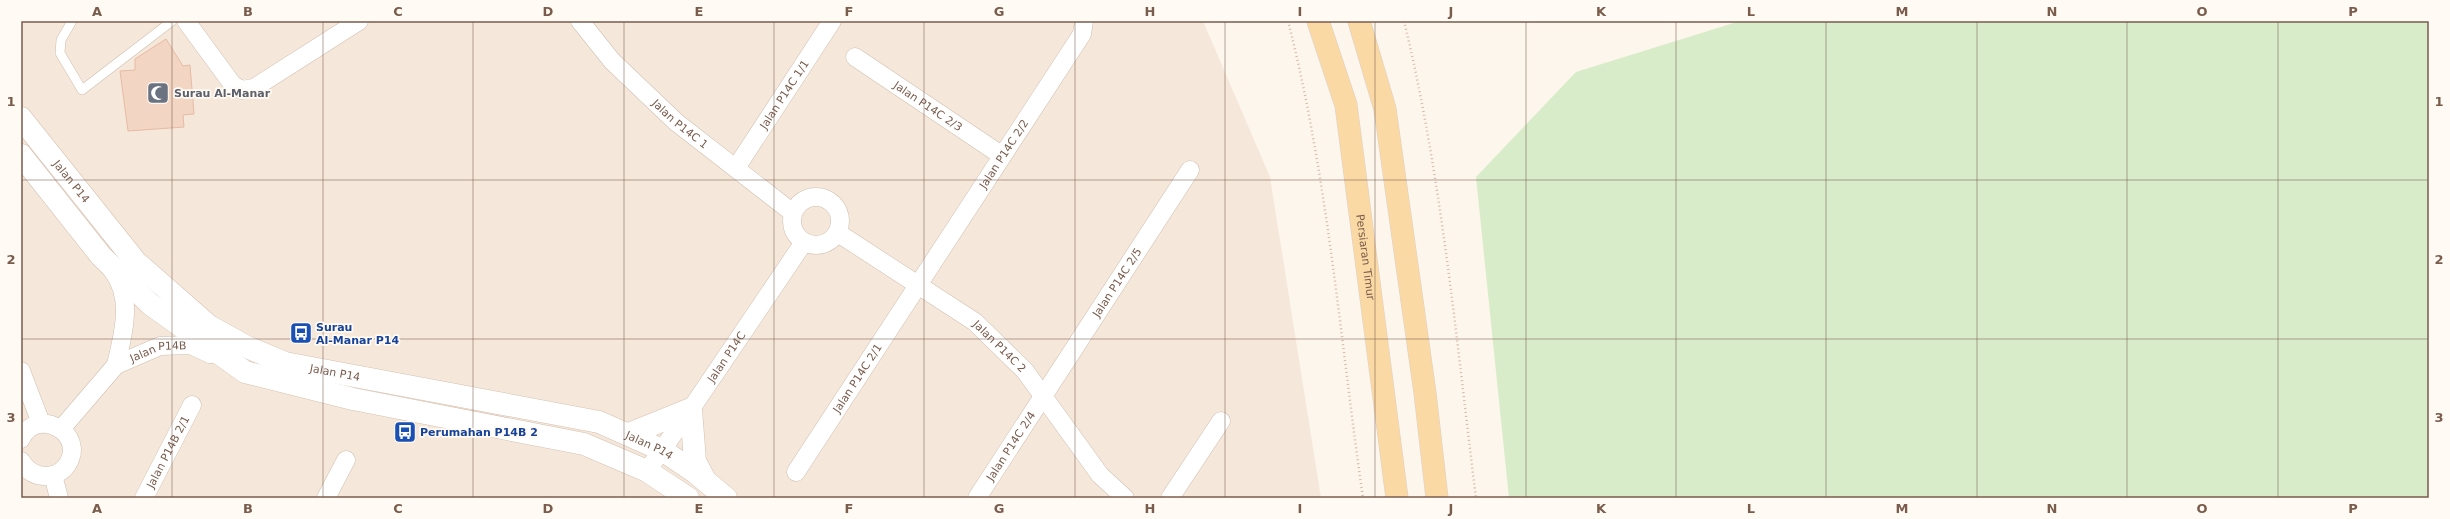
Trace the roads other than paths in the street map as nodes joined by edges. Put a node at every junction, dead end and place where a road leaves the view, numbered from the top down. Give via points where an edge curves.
1 (72, 21) edge
2 (172, 21) edge
3 (186, 21) edge
4 (359, 21) edge
5 (580, 21) edge
6 (1084, 21) edge
7 (1318, 21) edge
8 (1359, 21) edge
9 (828, 22) edge
10 (855, 57) dead end
11 (21, 118) edge
12 (21, 155) edge
13 (1001, 155) junction
14 (736, 168) junction
15 (1190, 170) dead end
16 (793, 213) junction
17 (838, 233) junction
18 (804, 242) junction
19 (101, 256) junction
20 (918, 285) junction
21 (116, 365) junction
22 (21, 371) edge
23 (244, 372) junction
24 (1043, 394) junction
25 (192, 405) dead end
26 (691, 409) junction
27 (1221, 420) dead end
28 (41, 424) junction
29 (62, 428) junction
30 (629, 434) junction
31 (21, 439) edge
32 (662, 450) junction
33 (346, 460) dead end
34 (21, 461) edge
35 (647, 471) junction
36 (796, 472) dead end
37 (53, 475) junction
38 (707, 484) junction
39 (59, 498) edge
40 (144, 498) edge
41 (326, 498) edge
42 (688, 498) edge
43 (726, 498) edge
44 (977, 498) edge
45 (1125, 498) edge
46 (1170, 498) edge
47 (1397, 498) edge
48 (1437, 498) edge

1 - 2 lane via 61,40 60,53 82,90
3 - 4 street via 233,85 242,90 254,88
5 - 14 street, Jalan P14C 1 via 612,61 660,106
6 - 13 street, Jalan P14C 2/2 via 1082,34
7 - 47 main road, Persiaran Timur via 1346,105
8 - 48 main road via 1385,109 1425,393
9 - 14 street, Jalan P14C 1/1
10 - 13 street, Jalan P14C 2/3
11 - 30 main road, Jalan P14 via 136,262 209,326 247,346 285,363 599,422
12 - 19 main road, Jalan P14
13 - 20 street, Jalan P14C 2/2
14 - 16 street, Jalan P14C 1
15 - 24 street, Jalan P14C 2/5
16 - 17 street via 797,206 811,197 827,199 838,210
16 - 18 street via 793,229
17 - 18 street via 826,243 811,245
17 - 20 street, Jalan P14C 2
18 - 26 street, Jalan P14C
19 - 21 street, Jalan P14B via 119,279 127,318
19 - 23 main road, Jalan P14 via 150,304
20 - 24 street, Jalan P14C 2 via 975,322 1025,371
20 - 36 street, Jalan P14C 2/1
21 - 23 street, Jalan P14B via 160,346 191,345
21 - 29 street, Jalan P14B
22 - 28 street
23 - 35 main road, Jalan P14 via 353,399 584,444
24 - 44 street, Jalan P14C 2/4
24 - 45 street, Jalan P14C 2 via 1100,475
25 - 40 street, Jalan P14B 2/1
26 - 30 main road
26 - 32 street, Jalan P14C
26 - 38 main road via 695,461
27 - 46 street
28 - 29 street via 54,424
28 - 31 street via 29,428
29 - 37 street via 70,439 72,452 65,468
30 - 32 main road, Jalan P14
32 - 35 street, Jalan P14C
32 - 38 main road, Jalan P14 via 696,473
33 - 41 street
34 - 37 street via 31,473 40,476
35 - 42 main road, Jalan P14
37 - 39 street
38 - 43 main road, Jalan P14

